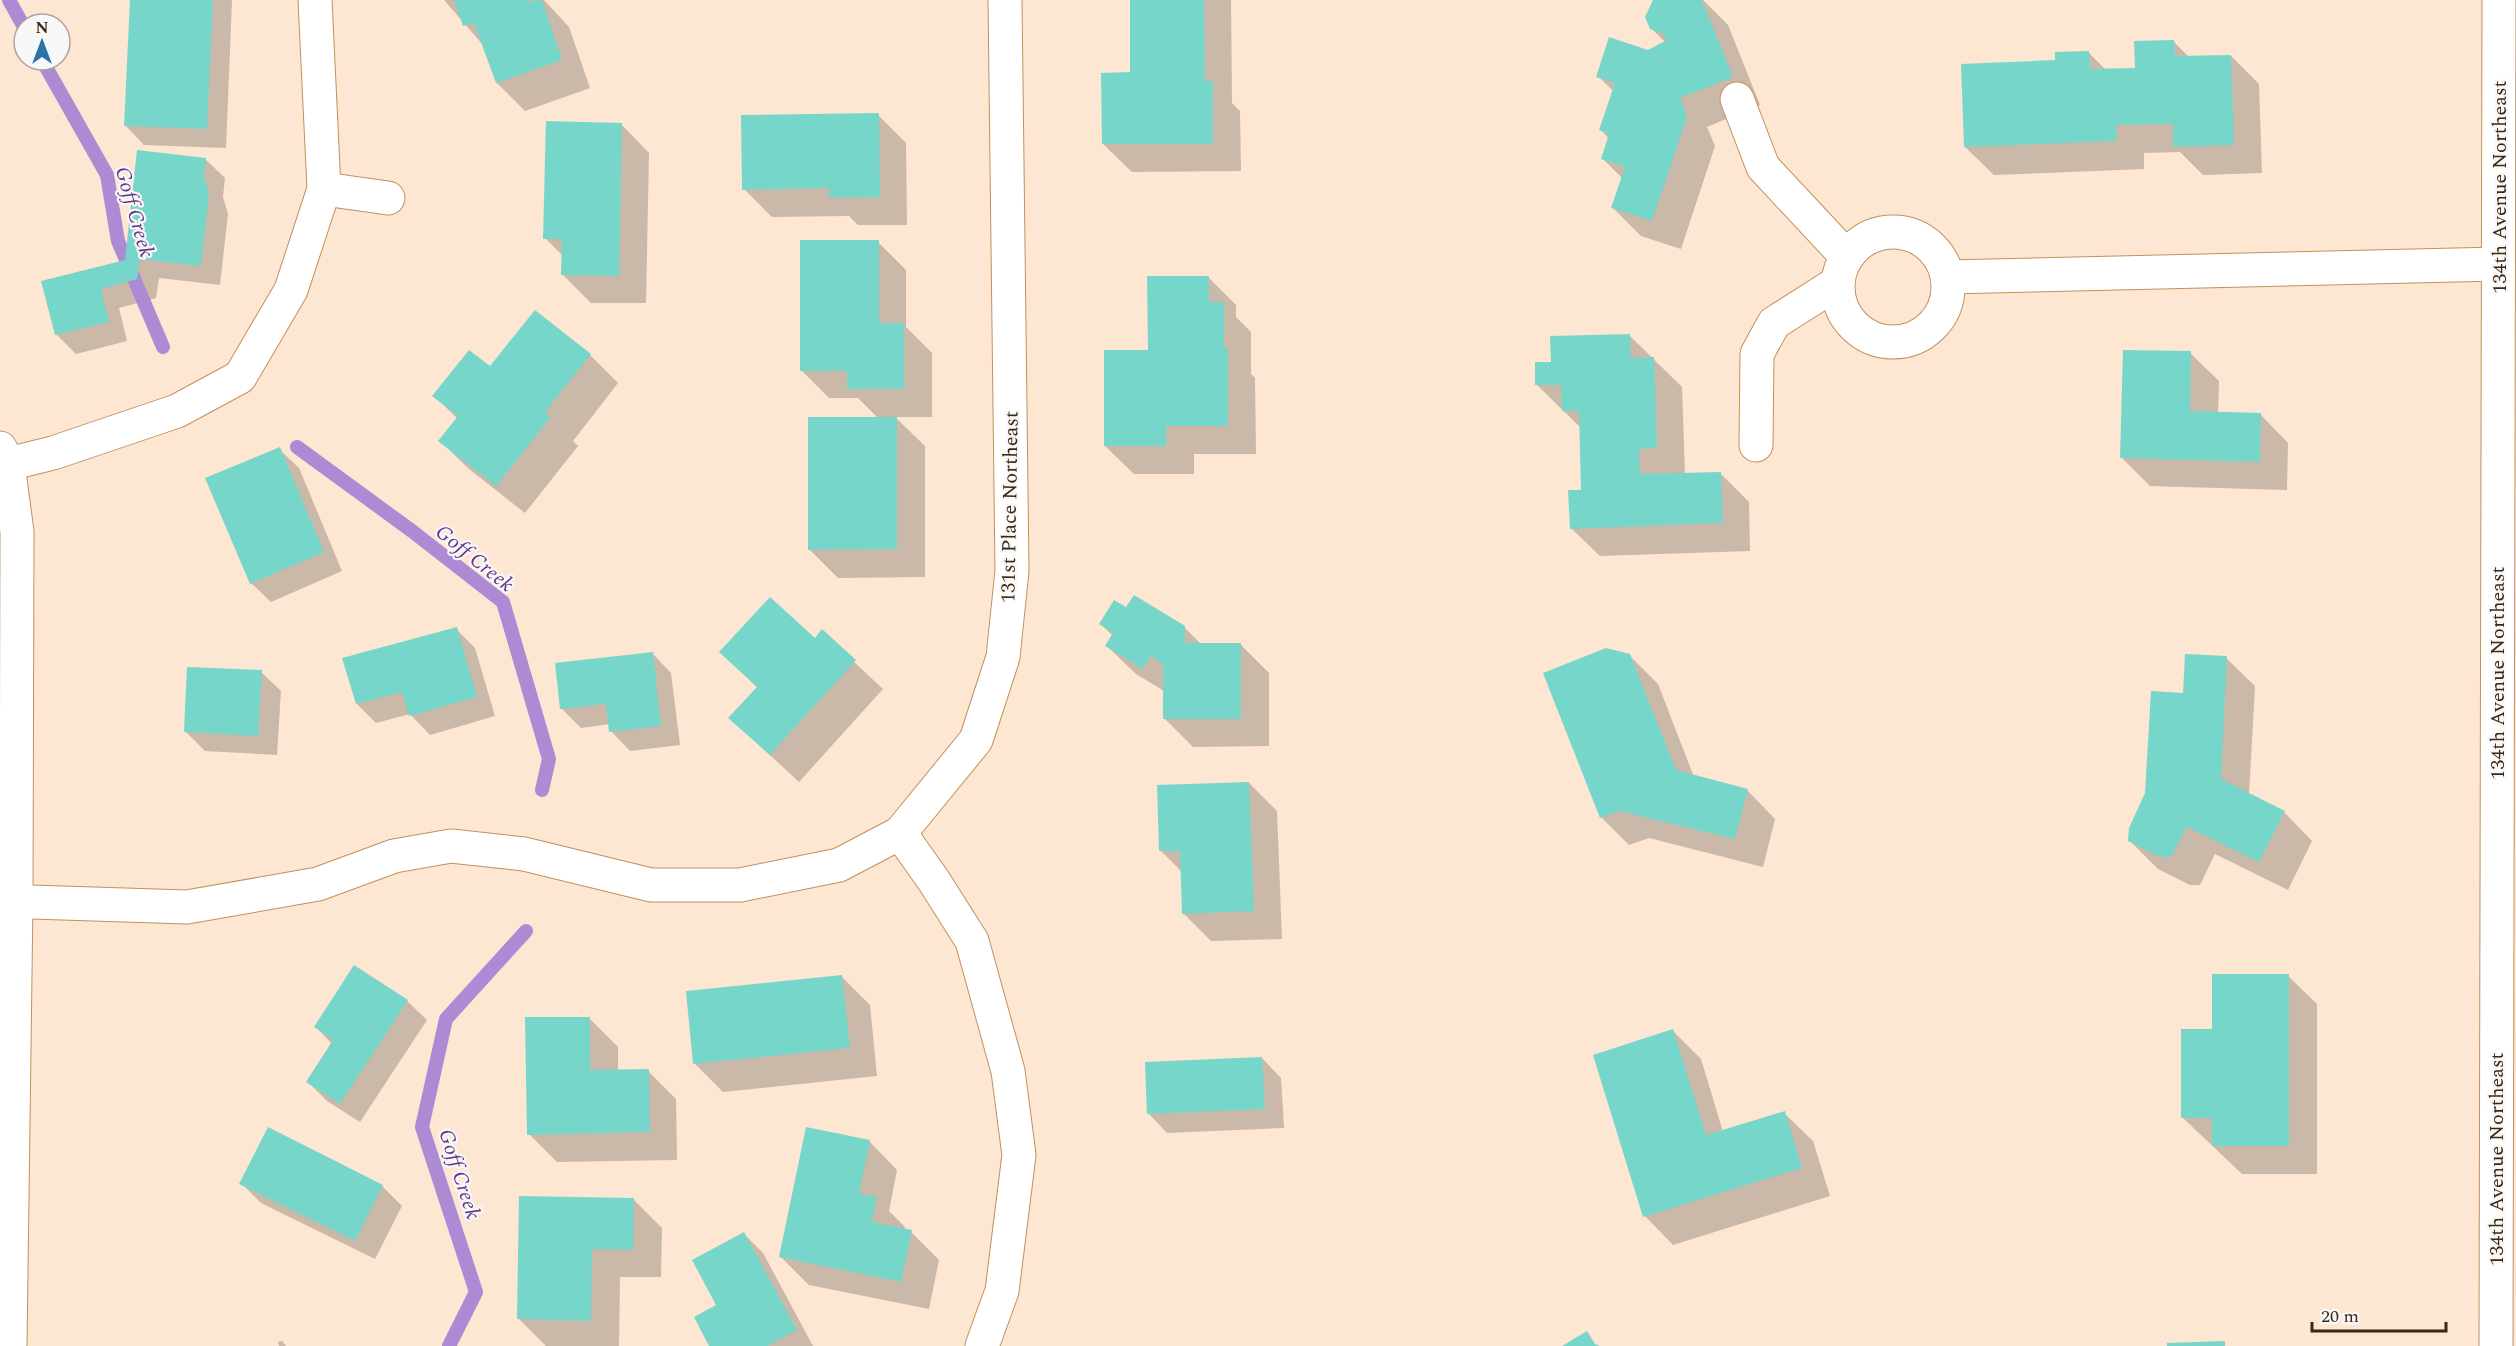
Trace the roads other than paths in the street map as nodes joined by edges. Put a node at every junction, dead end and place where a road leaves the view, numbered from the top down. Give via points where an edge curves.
1 (315, 0) edge
2 (1005, 0) edge
3 (2499, 0) edge
4 (1737, 99) dead end
5 (324, 189) junction
6 (388, 198) dead end
7 (2498, 264) junction
8 (1842, 270) junction
9 (1948, 277) junction
10 (2507, 439) edge
11 (1756, 445) dead end
12 (4, 456) edge
13 (2506, 824) edge
14 (900, 833) junction
15 (8, 901) edge
16 (2506, 1304) edge
17 (10, 1346) edge
18 (982, 1346) edge
19 (2496, 1346) edge

1 - 5 street
2 - 14 street, 131st Place Northeast via 1012,571 1003,657 976,740
3 - 7 street, 134th Avenue Northeast
4 - 8 street via 1763,167
5 - 6 street
5 - 12 street via 291,290 240,376 177,411 53,453
7 - 9 street
7 - 10 street, 134th Avenue Northeast
8 - 9 street via 1851,250 1865,238 1899,231 1917,236 1931,246
8 - 9 street via 1839,302 1847,319 1877,340 1896,342 1915,338 1931,328 1942,314 1948,296
8 - 11 street via 1774,323 1757,354
10 - 13 street, 134th Avenue Northeast
12 - 15 street via 17,532
13 - 16 street, 134th Avenue Northeast
14 - 15 street via 839,865 740,885 651,885 524,854 451,846 394,856 318,884 187,907
14 - 18 street via 972,941 1008,1071 1019,1155 1002,1291
15 - 17 street
16 - 19 street, 134th Avenue Northeast

